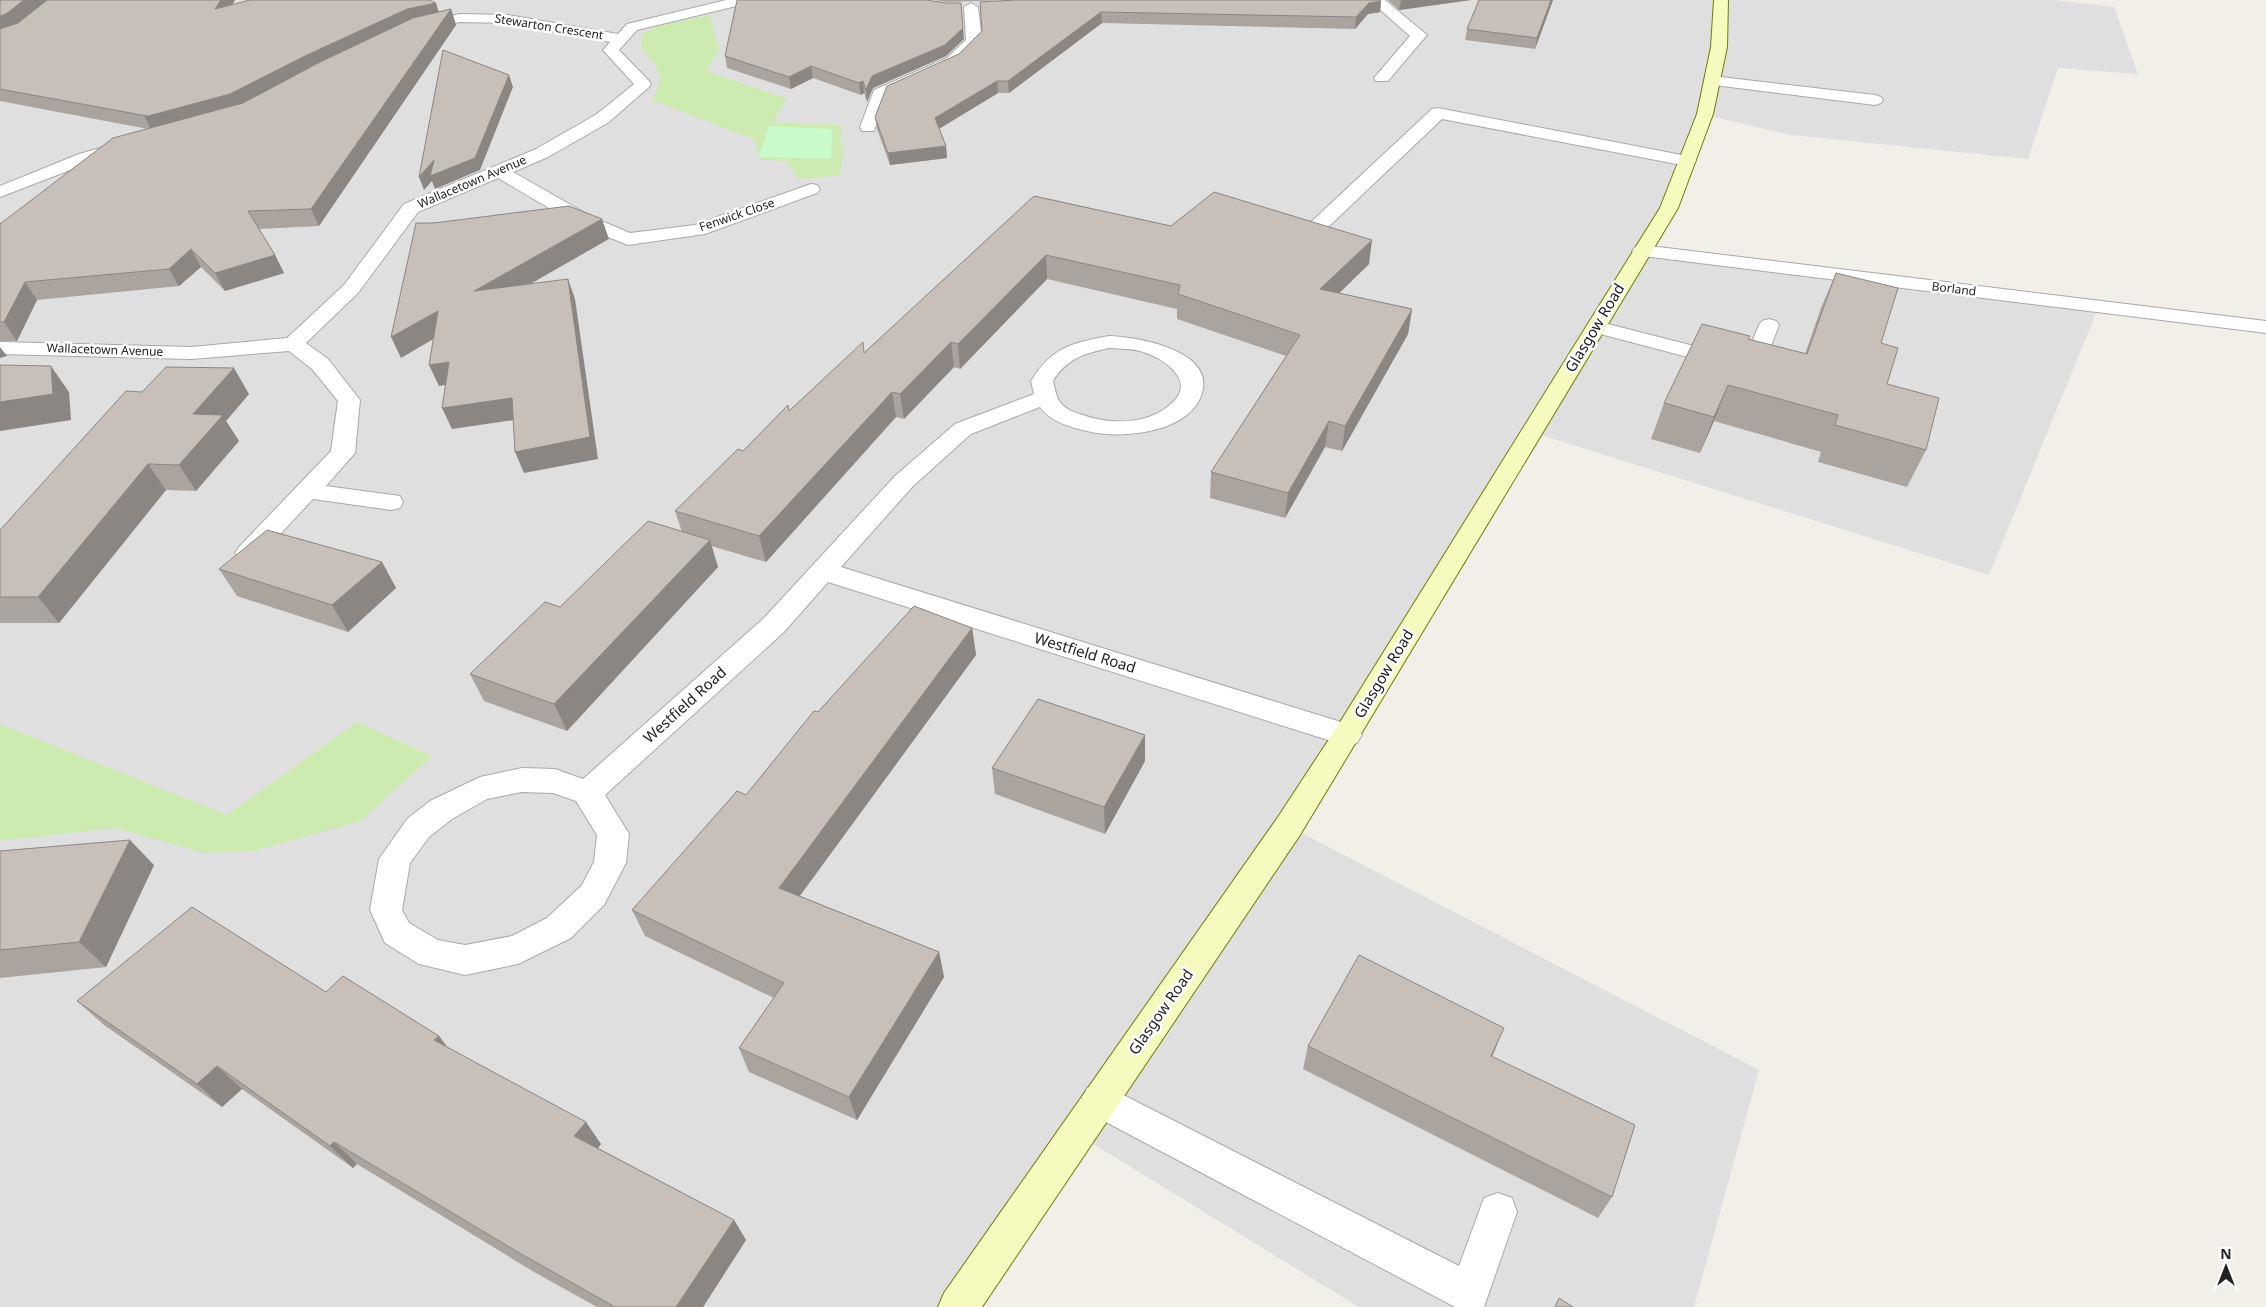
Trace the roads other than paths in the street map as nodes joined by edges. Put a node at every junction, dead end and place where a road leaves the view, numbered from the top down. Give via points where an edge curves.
1 (744, 0) edge
2 (1376, 0) edge
3 (1721, 0) edge
4 (971, 7) junction
5 (988, 7) edge
6 (954, 8) edge
7 (404, 33) edge
8 (622, 39) junction
9 (1382, 78) dead end
10 (1712, 82) junction
11 (1875, 100) dead end
12 (868, 127) dead end
13 (141, 142) edge
14 (1687, 161) junction
15 (499, 171) junction
16 (811, 189) dead end
17 (0, 192) edge
18 (1318, 226) edge
19 (1642, 251) junction
20 (1770, 325) dead end
21 (1596, 327) junction
22 (2266, 327) edge
23 (293, 344) junction
24 (0, 348) edge
25 (1047, 397) junction
26 (307, 492) junction
27 (391, 502) dead end
28 (248, 553) edge
29 (823, 571) junction
30 (1347, 735) junction
31 (587, 793) junction
32 (1100, 1100) junction
33 (1498, 1212) dead end
34 (958, 1307) edge

1 - 8 street via 632,27
2 - 9 street via 1419,35
3 - 10 main road, Glasgow Road via 1719,48
4 - 5 street
4 - 6 street
4 - 12 street via 974,41 952,60 880,93
7 - 8 street, Stewarton Crescent via 460,18 508,18
8 - 15 street, Wallacetown Avenue via 612,50 643,84 602,118 542,153
10 - 11 street
10 - 14 main road, Glasgow Road via 1705,114
13 - 17 street via 84,158
14 - 18 street via 1438,113
14 - 19 main road, Glasgow Road via 1669,208
15 - 16 street, Fenwick Close via 585,221 628,239 698,230
15 - 23 street, Wallacetown Avenue via 411,208 351,289
19 - 21 main road, Glasgow Road
19 - 22 street, Borland
20 - 21 street via 1752,367
21 - 30 main road, Glasgow Road
23 - 24 street, Wallacetown Avenue via 191,353
23 - 26 street via 320,364 349,400 343,454
25 - 25 street via 1042,381 1050,366 1082,347 1109,342 1132,342 1159,349 1188,369 1193,383 1190,399 1174,414 1152,424 1118,429 1093,427 1064,417 1050,406
25 - 29 street, Westfield Road via 963,429 904,481
26 - 27 street
26 - 28 street
29 - 30 street, Westfield Road
29 - 31 street, Westfield Road via 774,625
30 - 32 main road, Glasgow Road via 1289,826
31 - 31 street via 613,834 610,863 593,895 559,928 518,949 465,960 431,954 397,933 386,910 395,859 418,828 442,810 480,789 522,780 555,781
32 - 33 street via 1470,1293
32 - 34 main road, Glasgow Road

